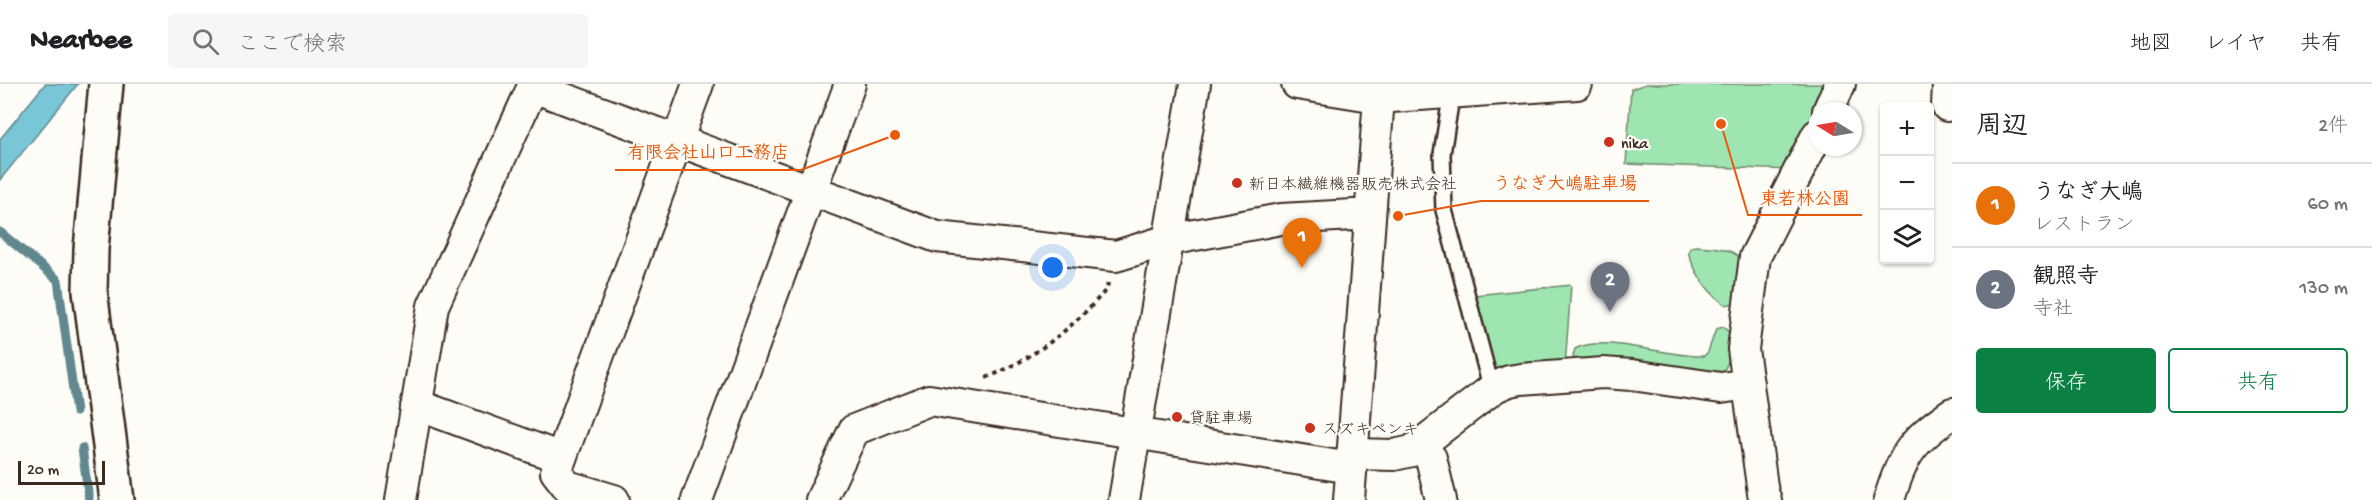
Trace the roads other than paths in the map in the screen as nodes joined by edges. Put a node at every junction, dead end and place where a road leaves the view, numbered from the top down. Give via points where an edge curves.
1 (106, 84) edge
2 (698, 84) edge
3 (850, 84) edge
4 (1195, 84) edge
5 (1297, 84) edge
6 (1577, 84) edge
7 (1840, 84) edge
8 (534, 86) edge
9 (1379, 90) edge
10 (1449, 93) junction
11 (1832, 102) edge
12 (677, 141) junction
13 (1808, 153) edge
14 (811, 191) junction
15 (1369, 216) junction
16 (1168, 240) junction
17 (1748, 384) junction
18 (1495, 387) junction
19 (416, 408) junction
20 (1952, 413) edge
21 (1135, 434) junction
22 (1420, 446) junction
23 (561, 458) junction
24 (1351, 461) junction
25 (117, 500) edge
26 (401, 500) edge
27 (614, 500) edge
28 (697, 500) edge
29 (821, 500) edge
30 (1124, 500) edge
31 (1349, 500) edge
32 (1441, 500) edge
33 (1766, 500) edge
34 (1889, 500) edge

1 - 25 street via 90,291
2 - 12 street
3 - 14 street
4 - 16 street
5 - 9 street
6 - 10 street
7 - 11 street
8 - 12 street
8 - 19 street via 433,306
9 - 10 street
9 - 15 street
10 - 18 lane via 1442,154 1444,210 1489,379
12 - 14 street
12 - 23 street
13 - 17 street via 1755,257 1743,349
14 - 16 street via 937,237 1110,256
14 - 28 street
15 - 16 street via 1281,219
15 - 24 street
16 - 21 street
17 - 18 street via 1721,388 1604,373 1515,380
17 - 33 street
18 - 22 street
19 - 23 street
19 - 26 street
20 - 34 street via 1926,431 1907,452
21 - 24 street
21 - 29 street via 929,400 854,430
21 - 30 street
22 - 24 street via 1403,454
22 - 32 street via 1431,458
23 - 27 street via 556,472 567,486
24 - 31 street

